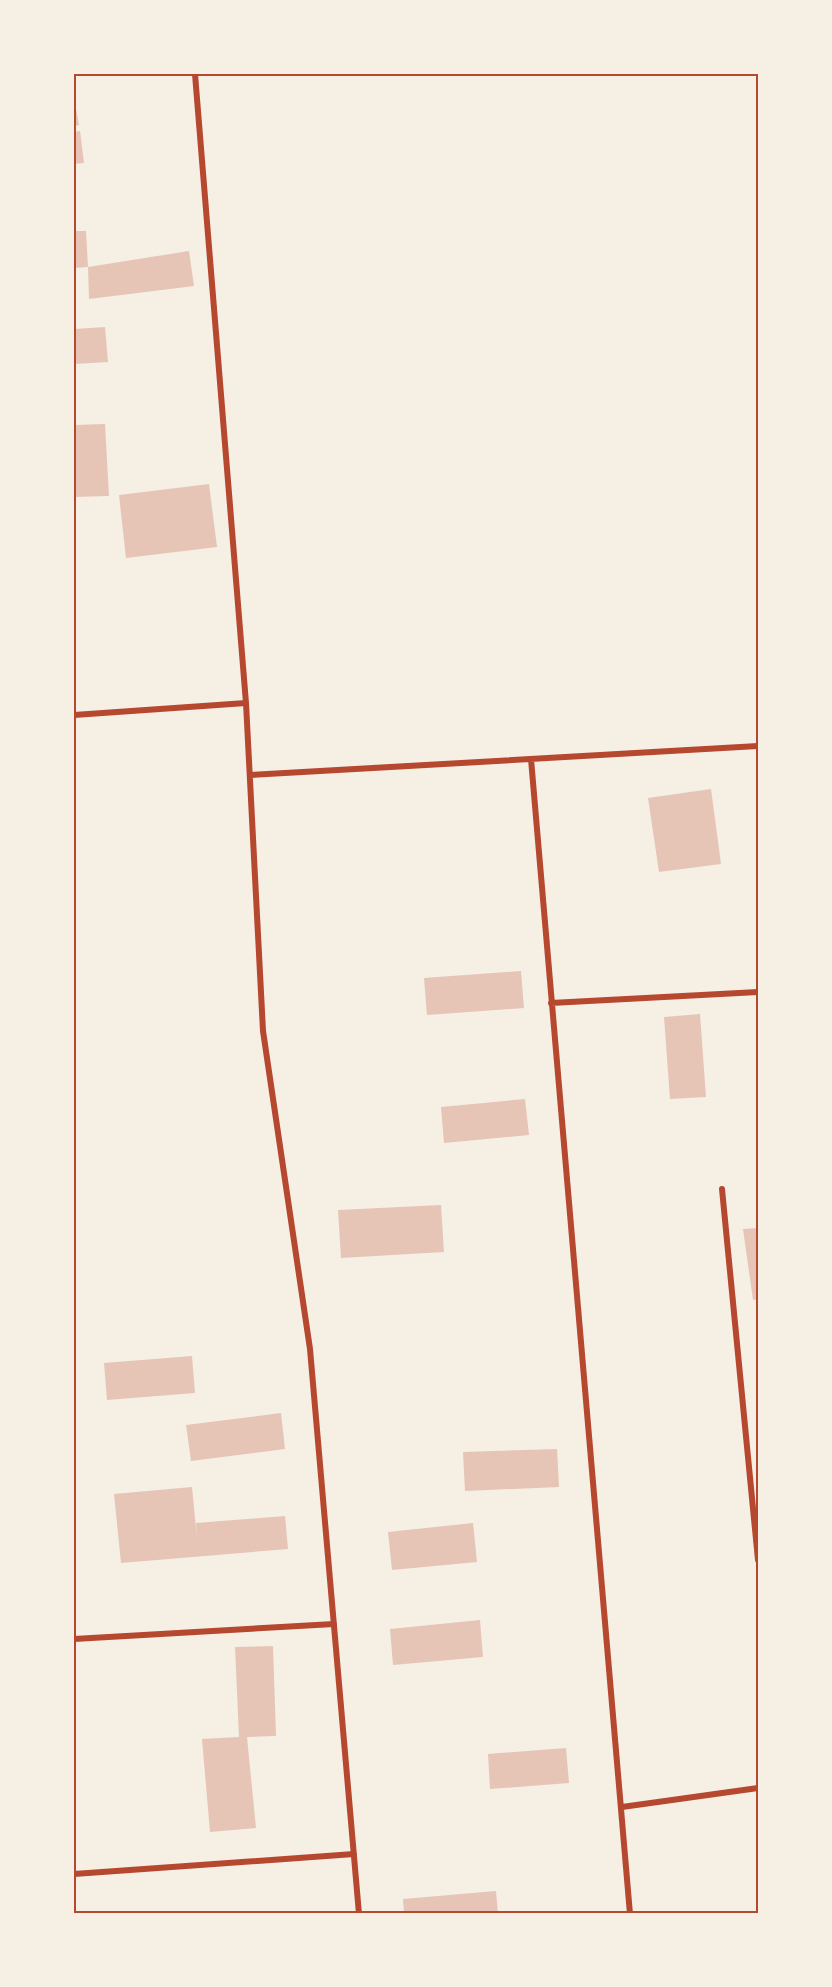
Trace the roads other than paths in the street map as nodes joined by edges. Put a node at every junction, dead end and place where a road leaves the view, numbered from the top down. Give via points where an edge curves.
1 (195, 74) edge
2 (246, 703) junction
3 (74, 715) edge
4 (759, 746) edge
5 (531, 759) junction
6 (250, 775) junction
7 (759, 992) edge
8 (551, 1003) junction
9 (722, 1189) dead end
10 (755, 1498) edge
11 (759, 1560) edge
12 (334, 1624) junction
13 (74, 1640) edge
14 (759, 1788) edge
15 (622, 1807) junction
16 (354, 1854) junction
17 (74, 1874) edge
18 (360, 1914) edge
19 (630, 1914) edge

1 - 2 street
2 - 3 street
2 - 6 street
4 - 5 street
5 - 6 street
5 - 8 street
6 - 12 street via 263,1031 310,1349
7 - 8 street
8 - 15 street
9 - 10 street
10 - 11 street
12 - 13 street
12 - 16 street
14 - 15 street
15 - 19 street
16 - 17 street
16 - 18 street

